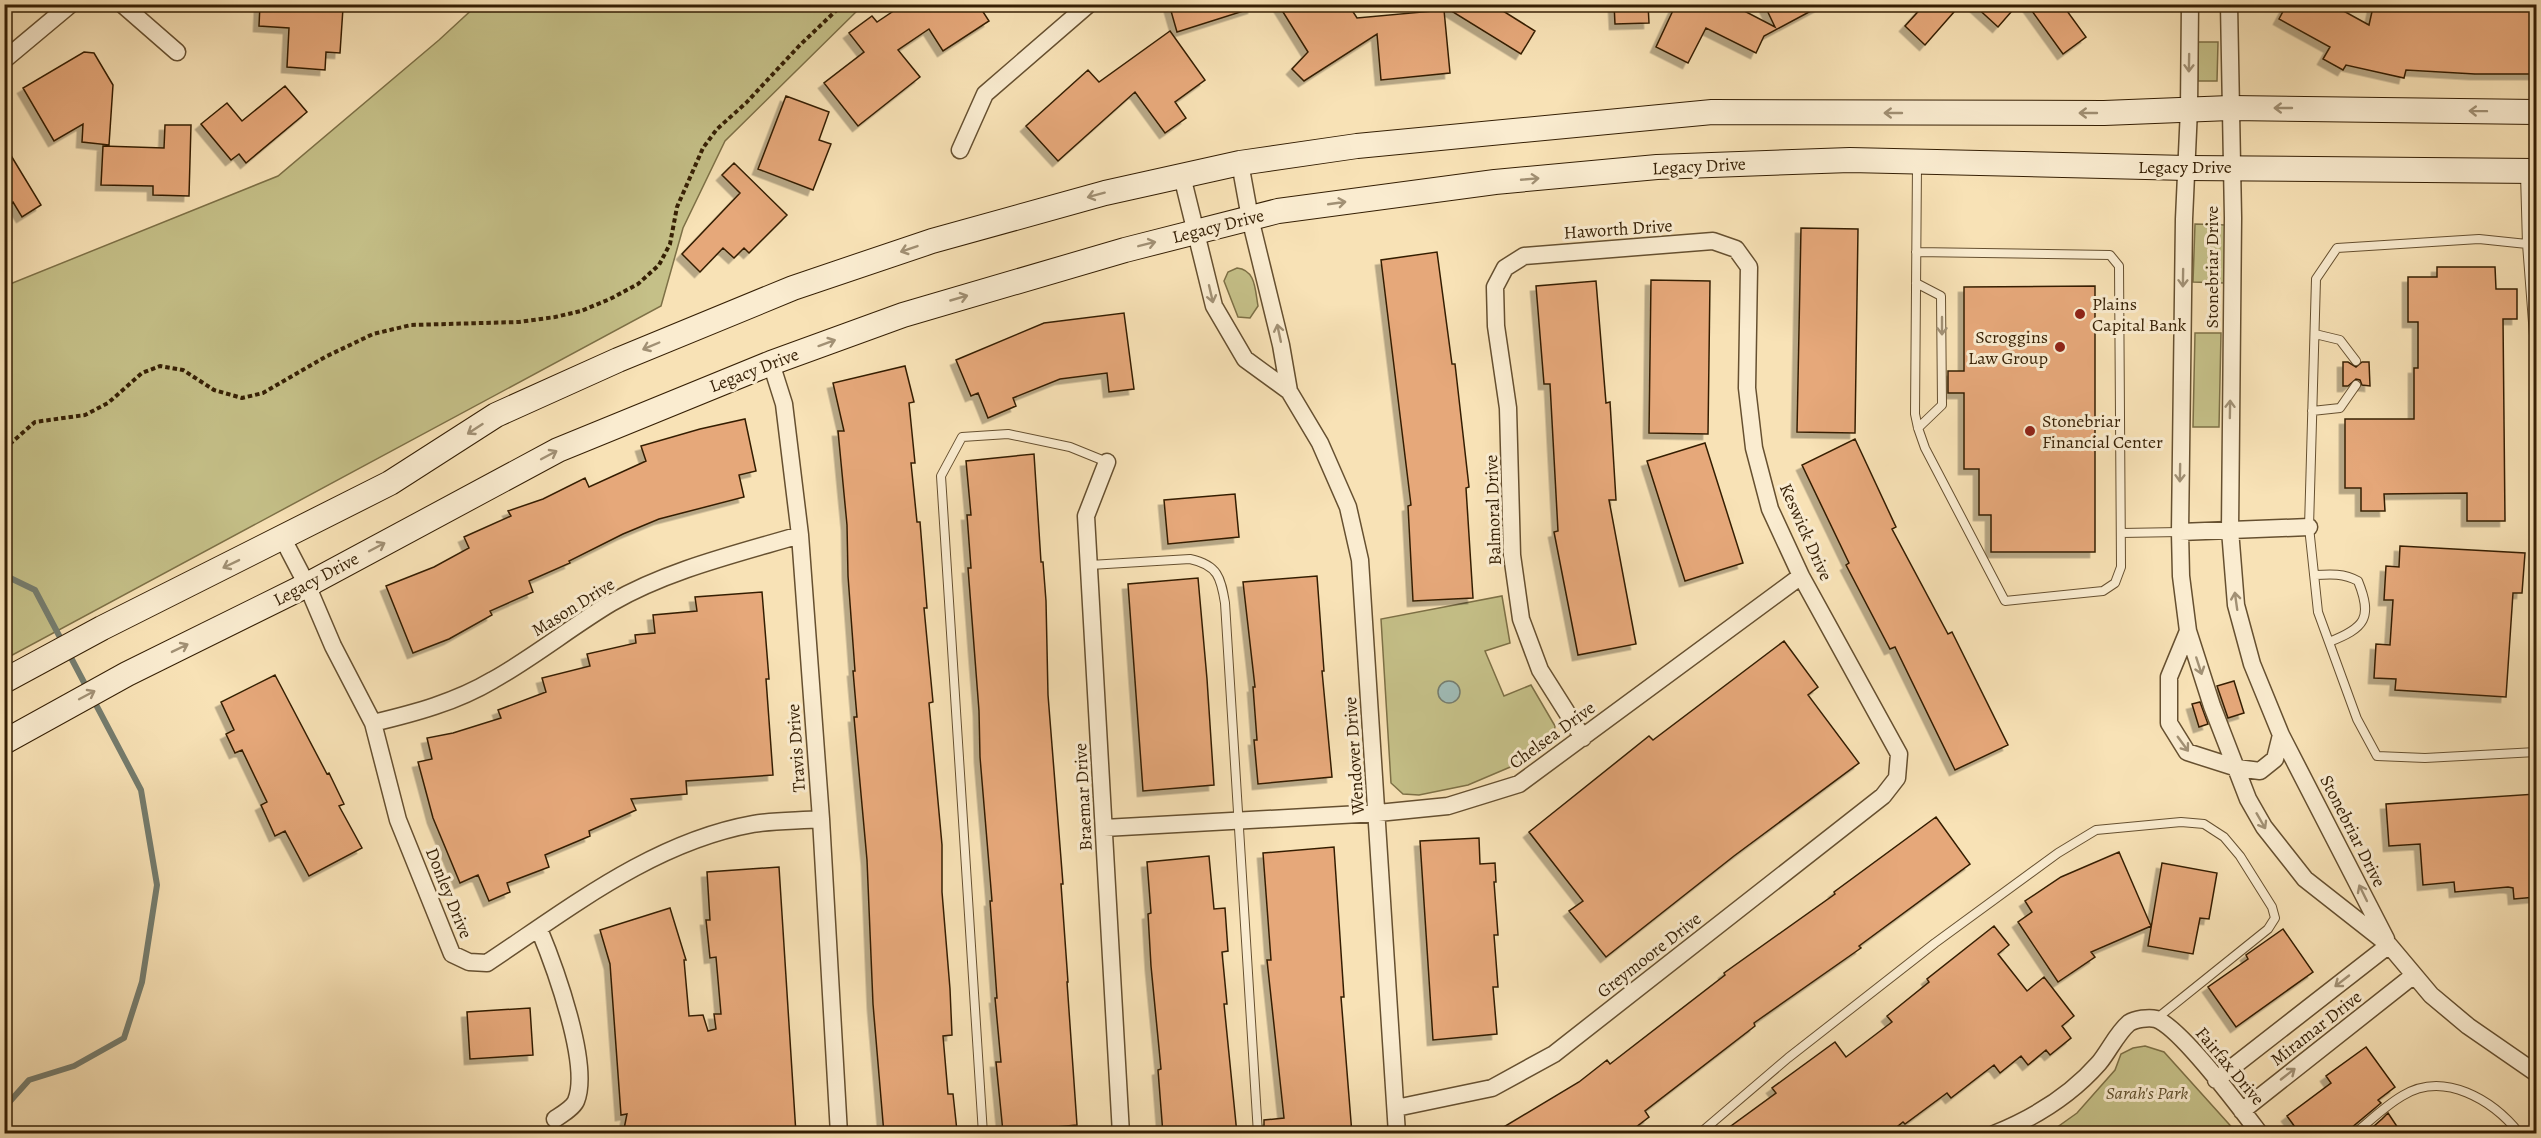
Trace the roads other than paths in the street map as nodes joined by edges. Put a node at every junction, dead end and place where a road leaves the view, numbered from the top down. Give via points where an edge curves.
1 (71, 4) edge
2 (122, 4) edge
3 (1089, 4) edge
4 (2190, 4) edge
5 (2229, 4) edge
6 (177, 52) dead end
7 (4, 60) edge
8 (2230, 108) junction
9 (2189, 110) junction
10 (2536, 112) edge
11 (960, 150) dead end
12 (1917, 162) junction
13 (1240, 163) junction
14 (2232, 167) junction
15 (2187, 168) junction
16 (2531, 170) edge
17 (1182, 176) junction
18 (1250, 218) junction
19 (1197, 232) junction
20 (2527, 244) junction
21 (2536, 247) edge
22 (1736, 249) joint
23 (1916, 252) junction
24 (1505, 268) joint
25 (1916, 283) junction
26 (2316, 334) junction
27 (2356, 361) dead end
28 (2536, 361) edge
29 (771, 363) junction
30 (2356, 385) dead end
31 (1288, 391) junction
32 (2313, 411) junction
33 (1918, 428) junction
34 (1107, 462) joint
35 (2309, 527) junction
36 (2229, 531) junction
37 (2180, 532) junction
38 (2121, 533) junction
39 (800, 536) junction
40 (283, 538) junction
41 (1090, 564) junction
42 (2314, 575) junction
43 (1802, 576) junction
44 (307, 585) junction
45 (2188, 631) junction
46 (2329, 642) junction
47 (14, 676) edge
48 (374, 723) junction
49 (2281, 735) junction
50 (1583, 738) junction
51 (4, 742) edge
52 (2536, 752) edge
53 (2237, 768) junction
54 (1897, 778) joint
55 (1378, 813) junction
56 (821, 819) junction
57 (1238, 820) junction
58 (1104, 828) junction
59 (539, 929) junction
60 (2389, 945) junction
61 (2414, 975) junction
62 (2156, 1019) junction
63 (2536, 1073) edge
64 (2216, 1080) junction
65 (1396, 1108) junction
66 (2242, 1111) junction
67 (555, 1119) dead end
68 (839, 1134) edge
69 (982, 1134) edge
70 (1121, 1134) edge
71 (1258, 1134) edge
72 (1397, 1134) edge
73 (1699, 1134) edge
74 (1994, 1134) edge
75 (2260, 1134) edge
76 (2354, 1134) edge
77 (2520, 1134) edge

1 - 7 street
2 - 6 street
3 - 11 street via 985,94
4 -> 9 street, Stonebriar Drive
5 - 8 street, Stonebriar Drive
8 - 9 main road
10 -> 8 main road
8 - 14 street, Stonebriar Drive
9 -> 13 main road via 1712,112 1357,146
9 - 15 street, Stonebriar Drive
12 - 15 main road, Legacy Drive
18 -> 12 main road, Legacy Drive via 1495,182 1657,167 1850,160
12 - 23 lane
13 - 17 main road
13 - 18 street, Wendover Drive
14 - 15 main road, Legacy Drive
14 - 16 main road, Legacy Drive
36 -> 14 street, Stonebriar Drive
15 -> 37 street, Stonebriar Drive
16 - 20 lane
17 - 19 street, Wendover Drive
17 -> 40 main road via 932,241 793,288 685,331 496,415 390,483
18 - 19 main road, Legacy Drive
31 -> 18 street, Wendover Drive via 1271,299
29 -> 19 main road, Legacy Drive via 903,315
19 -> 31 street, Wendover Drive via 1214,306 1245,359
20 - 21 lane
20 - 26 lane via 2479,239 2337,248 2316,279
20 - 28 lane
22 - 24 street, Haworth Drive via 1713,242 1524,256
22 - 43 street, Keswick Drive via 1749,267 1747,388 1754,448 1770,508
23 - 25 lane
23 - 38 lane via 2110,255 2119,266
24 - 50 street, Balmoral Drive via 1495,287 1496,326 1508,408 1512,555 1521,619 1540,670
25 - 33 lane
25 -> 33 lane via 1941,296 1942,405
26 - 27 lane via 2340,340
26 - 32 lane
29 - 39 street, Travis Drive via 784,404
44 -> 29 main road, Legacy Drive via 558,450
30 - 32 lane via 2340,408
31 - 55 street, Wendover Drive via 1320,443 1348,507 1360,560
32 - 35 lane
33 - 38 lane via 1924,448 2006,601 2103,591 2115,583 2121,567
34 - 41 street, Braemar Drive via 1086,516
34 - 69 lane via 1070,447 1008,434 962,437 941,476
35 - 36 street
35 - 42 lane
36 - 37 street
49 -> 36 street, Stonebriar Drive via 2252,664 2236,605
37 - 38 lane
37 - 45 street, Stonebriar Drive
39 - 48 street, Mason Drive via 661,580 612,603 491,682 433,708
39 - 56 street, Travis Drive
40 - 44 street, Donley Drive
40 -> 47 main road
41 - 57 lane via 1190,559 1205,562 1222,582
41 - 58 street, Braemar Drive
42 - 46 lane via 2318,612
42 - 46 lane via 2349,576 2358,581 2366,600 2365,617 2351,633
43 - 50 street, Chelsea Drive
43 - 54 street, Keswick Drive via 1899,754
44 - 48 street, Donley Drive via 333,646
51 -> 44 main road, Legacy Drive via 127,674
45 -> 53 street, Stonebriar Drive
45 -> 53 street via 2169,676 2169,723 2187,752
46 - 52 lane via 2356,719 2377,756 2425,758
48 - 59 street, Donley Drive via 398,820 452,954 469,962 488,963
49 - 53 street via 2275,759 2260,771
60 -> 49 street, Stonebriar Drive
50 - 55 street, Chelsea Drive via 1520,784 1448,806
53 -> 60 street, Stonebriar Drive via 2248,799 2289,861
54 - 65 street, Greymoore Drive via 1883,796 1554,1054 1492,1088
55 - 57 street, Chelsea Drive
55 - 65 street, Wendover Drive
56 - 59 street, Donley Drive via 753,824 681,844 609,883
56 - 68 street, Travis Drive
57 - 58 street, Chelsea Drive
57 - 71 lane
58 - 70 street, Braemar Drive
59 - 67 street via 567,1005 580,1079 575,1103
60 - 61 street, Stonebriar Drive
60 -> 64 street, Miramar Drive
61 - 63 street, Stonebriar Drive via 2468,1026
66 -> 61 street, Miramar Drive
62 - 64 street, Fairfax Drive via 2179,1035
62 - 73 lane via 2268,929 2275,918 2240,856 2224,837 2205,824 2181,822 2096,830 2058,853 1788,1058
62 - 74 street via 2127,1025 2075,1087 2054,1103
64 - 66 street, Fairfax Drive
65 - 72 street, Wendover Drive
66 - 75 street, Fairfax Drive
76 - 77 lane via 2403,1095 2431,1085 2469,1092 2506,1116

